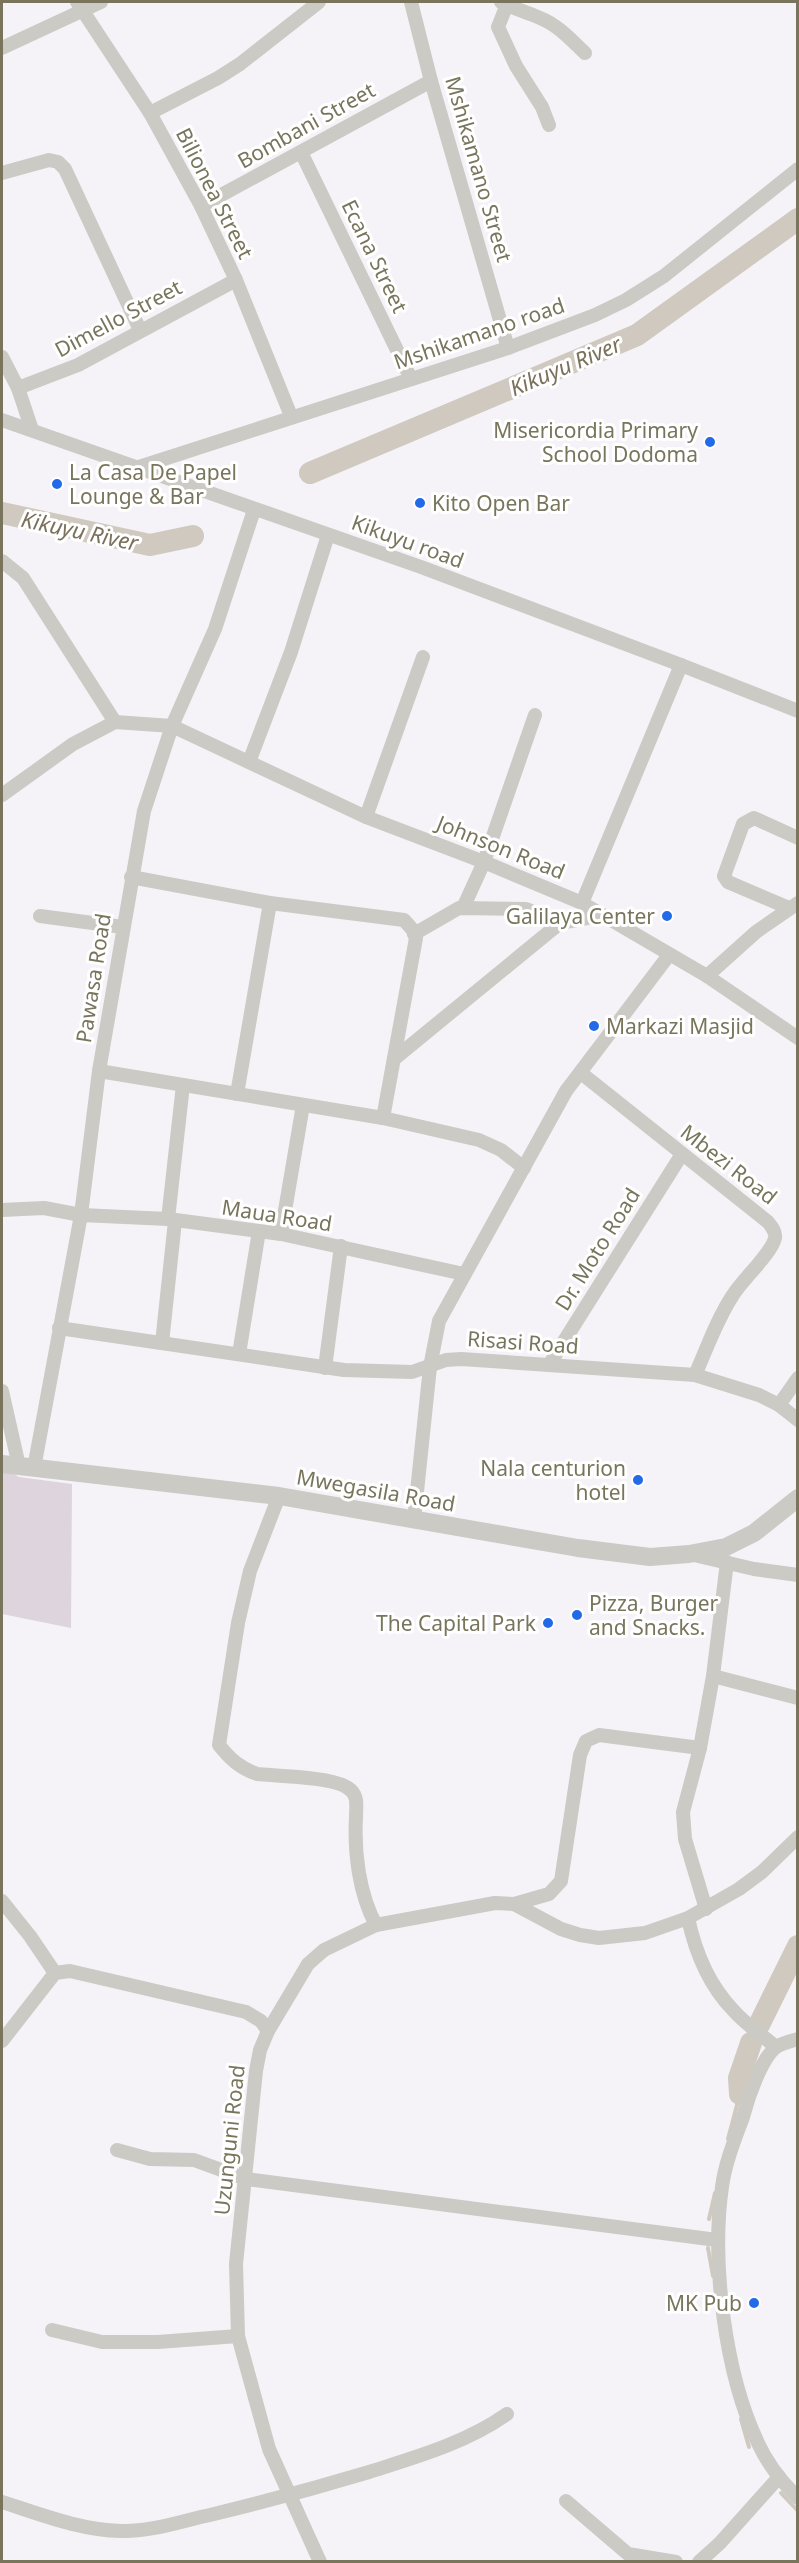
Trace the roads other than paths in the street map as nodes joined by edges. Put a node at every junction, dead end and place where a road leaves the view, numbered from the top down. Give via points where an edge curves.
1 (101, 2) edge
2 (319, 2) edge
3 (411, 2) edge
4 (522, 2) edge
5 (505, 3) edge
6 (80, 7) edge
7 (2, 48) edge
8 (585, 53) dead end
9 (431, 81) junction
10 (150, 113) junction
11 (549, 125) dead end
12 (301, 152) junction
13 (798, 169) edge
14 (2, 173) edge
15 (201, 206) junction
16 (236, 280) junction
17 (140, 330) junction
18 (508, 348) junction
19 (2, 357) edge
20 (411, 379) junction
21 (18, 388) junction
22 (291, 416) junction
23 (2, 420) edge
24 (32, 430) junction
25 (139, 467) junction
26 (254, 510) junction
27 (328, 535) junction
28 (2, 561) edge
29 (423, 657) dead end
30 (681, 665) junction
31 (798, 711) edge
32 (535, 715) dead end
33 (115, 722) junction
34 (172, 726) junction
35 (249, 762) junction
36 (2, 793) edge
37 (366, 818) junction
38 (798, 838) edge
39 (484, 862) junction
40 (131, 877) junction
41 (270, 903) junction
42 (582, 903) junction
43 (793, 905) edge
44 (463, 908) junction
45 (603, 915) junction
46 (40, 916) dead end
47 (560, 923) junction
48 (123, 927) junction
49 (414, 934) junction
50 (669, 955) junction
51 (707, 976) junction
52 (798, 1038) edge
53 (394, 1059) junction
54 (99, 1071) junction
55 (581, 1073) junction
56 (183, 1085) junction
57 (237, 1094) junction
58 (303, 1105) junction
59 (383, 1118) junction
60 (682, 1154) junction
61 (524, 1168) junction
62 (2, 1210) edge
63 (81, 1215) junction
64 (172, 1220) junction
65 (259, 1231) junction
66 (281, 1234) junction
67 (342, 1246) junction
68 (464, 1274) junction
69 (59, 1328) junction
70 (162, 1343) junction
71 (239, 1354) junction
72 (549, 1365) junction
73 (430, 1367) junction
74 (326, 1368) junction
75 (695, 1375) junction
76 (798, 1378) edge
77 (2, 1391) edge
78 (779, 1405) junction
79 (798, 1420) edge
80 (18, 1466) edge
81 (279, 1496) junction
82 (798, 1498) edge
83 (414, 1520) junction
84 (689, 1554) junction
85 (727, 1562) junction
86 (798, 1575) edge
87 (714, 1676) junction
88 (798, 1698) edge
89 (700, 1748) junction
90 (798, 1837) edge
91 (2, 1901) edge
92 (514, 1904) junction
93 (706, 1909) junction
94 (688, 1918) junction
95 (376, 1925) junction
96 (56, 1973) junction
97 (268, 2031) junction
98 (798, 2038) edge
99 (2, 2041) edge
100 (776, 2047) junction
101 (117, 2150) dead end
102 (246, 2179) junction
103 (717, 2240) junction
104 (52, 2330) dead end
105 (238, 2336) junction
106 (507, 2414) dead end
107 (779, 2477) junction
108 (289, 2496) junction
109 (798, 2498) edge
110 (2, 2502) edge
111 (566, 2502) dead end
112 (320, 2562) edge
113 (676, 2562) edge
114 (699, 2562) edge

1 - 6 street
2 - 10 street via 240,64
3 - 9 street, Mshikamano Street
4 - 5 street
5 - 8 street via 542,18
5 - 11 street via 498,27
6 - 7 street
6 - 10 street, Bilionea Street
9 - 12 street, Bombani Street
9 - 18 street, Mshikamano Street
10 - 15 street, Bilionea Street
12 - 15 street, Bombani Street
12 - 20 street, Ecana Street
13 - 18 street, Mshikamano road via 696,252 626,300
14 - 17 street via 49,160 65,169
15 - 16 street, Bilionea Street
16 - 17 street, Dimello Street
16 - 22 street, Bilionea Street
17 - 21 street, Dimello Street via 78,365
18 - 20 street, Mshikamano road
19 - 21 street
20 - 22 street, Mshikamano road
21 - 24 street
22 - 25 street, Mshikamano road
23 - 24 street, Kikuyu road
24 - 25 street, Kikuyu road
25 - 26 street, Kikuyu road
26 - 27 street, Kikuyu road
26 - 34 street, Pawasa Road via 215,629
27 - 30 street, Kikuyu road
27 - 35 street via 291,652
28 - 33 street via 23,578
29 - 37 street
30 - 31 street, Kikuyu road
30 - 42 street
32 - 39 street
33 - 34 street
33 - 36 street via 73,744
34 - 35 street, Johnson Road
34 - 40 street, Pawasa Road via 144,812
35 - 37 street, Johnson Road
37 - 39 street, Johnson Road
38 - 43 street via 749,819 743,824 724,876 728,882
39 - 42 street, Johnson Road
39 - 44 street
40 - 41 street
40 - 48 street, Pawasa Road
41 - 49 street via 404,920
41 - 57 street
42 - 45 street, Johnson Road
43 - 51 street
44 - 47 street via 526,909
44 - 49 street
45 - 47 street
45 - 50 street, Johnson Road
46 - 48 street
47 - 53 street
48 - 54 street, Pawasa Road
49 - 53 street
50 - 51 street, Johnson Road
50 - 55 street
51 - 52 street, Johnson Road
53 - 59 street
54 - 56 street
54 - 63 street, Pawasa Road
55 - 60 street, Mbezi Road
55 - 61 street via 566,1091
56 - 57 street
56 - 64 street
57 - 58 street
58 - 59 street
58 - 66 street
59 - 61 street via 479,1140 501,1150
60 - 72 street, Dr. Moto Road
60 - 75 street, Mbezi Road via 768,1222 775,1238 722,1312
61 - 68 street
62 - 63 street, Maua Road via 44,1208
63 - 64 street, Maua Road
63 - 69 street, Pawasa Road
64 - 65 street, Maua Road
64 - 70 street
65 - 66 street, Maua Road
65 - 71 street
66 - 67 street, Maua Road
67 - 68 street, Maua Road
67 - 74 street
68 - 73 street via 436,1330
69 - 70 street, Risasi Road
69 - 80 street, Pawasa Road
70 - 71 street, Risasi Road
71 - 74 street, Risasi Road
72 - 73 street, Risasi Road via 461,1359
72 - 75 street, Risasi Road
73 - 74 street, Risasi Road via 394,1373
73 - 83 street
75 - 78 street, Risasi Road
76 - 78 street
77 - 80 street
78 - 79 street, Risasi Road
80 - 81 street, Mwegasila Road
81 - 83 street, Mwegasila Road
81 - 95 street via 250,1571 219,1745 232,1762 251,1772 333,1782 354,1793 357,1856 367,1908
82 - 84 street, Mwegasila Road via 754,1533 726,1546
83 - 84 street, Mwegasila Road via 650,1557
84 - 85 street
85 - 86 street
85 - 87 street
87 - 88 street
87 - 89 street
89 - 92 street via 600,1735 586,1741 580,1755 561,1881 549,1894
89 - 93 street via 682,1825
90 - 93 street, Uzunguni Road via 762,1872
91 - 96 street
92 - 94 street, Uzunguni Road via 561,1929 599,1938 645,1933
92 - 95 street, Uzunguni Road via 477,1905
93 - 94 street, Uzunguni Road
94 - 100 street via 692,1938 716,1988 733,2011
95 - 97 street, Uzunguni Road via 324,1950 308,1964
96 - 97 street via 70,1971 246,2012
96 - 99 street
97 - 102 street, Uzunguni Road via 256,2071
98 - 100 street
100 - 103 street via 748,2098 735,2140 722,2184
101 - 102 street via 150,2159 194,2160
102 - 103 street
102 - 105 street, Uzunguni Road via 236,2264
103 - 107 street via 722,2300 741,2400 758,2443
104 - 105 street via 102,2342
105 - 108 street, Uzunguni Road via 269,2449
106 - 108 street via 492,2426 420,2456
107 - 109 street
107 - 114 street
108 - 110 street via 149,2529 123,2531 69,2523
108 - 112 street, Uzunguni Road
111 - 113 street via 628,2554

